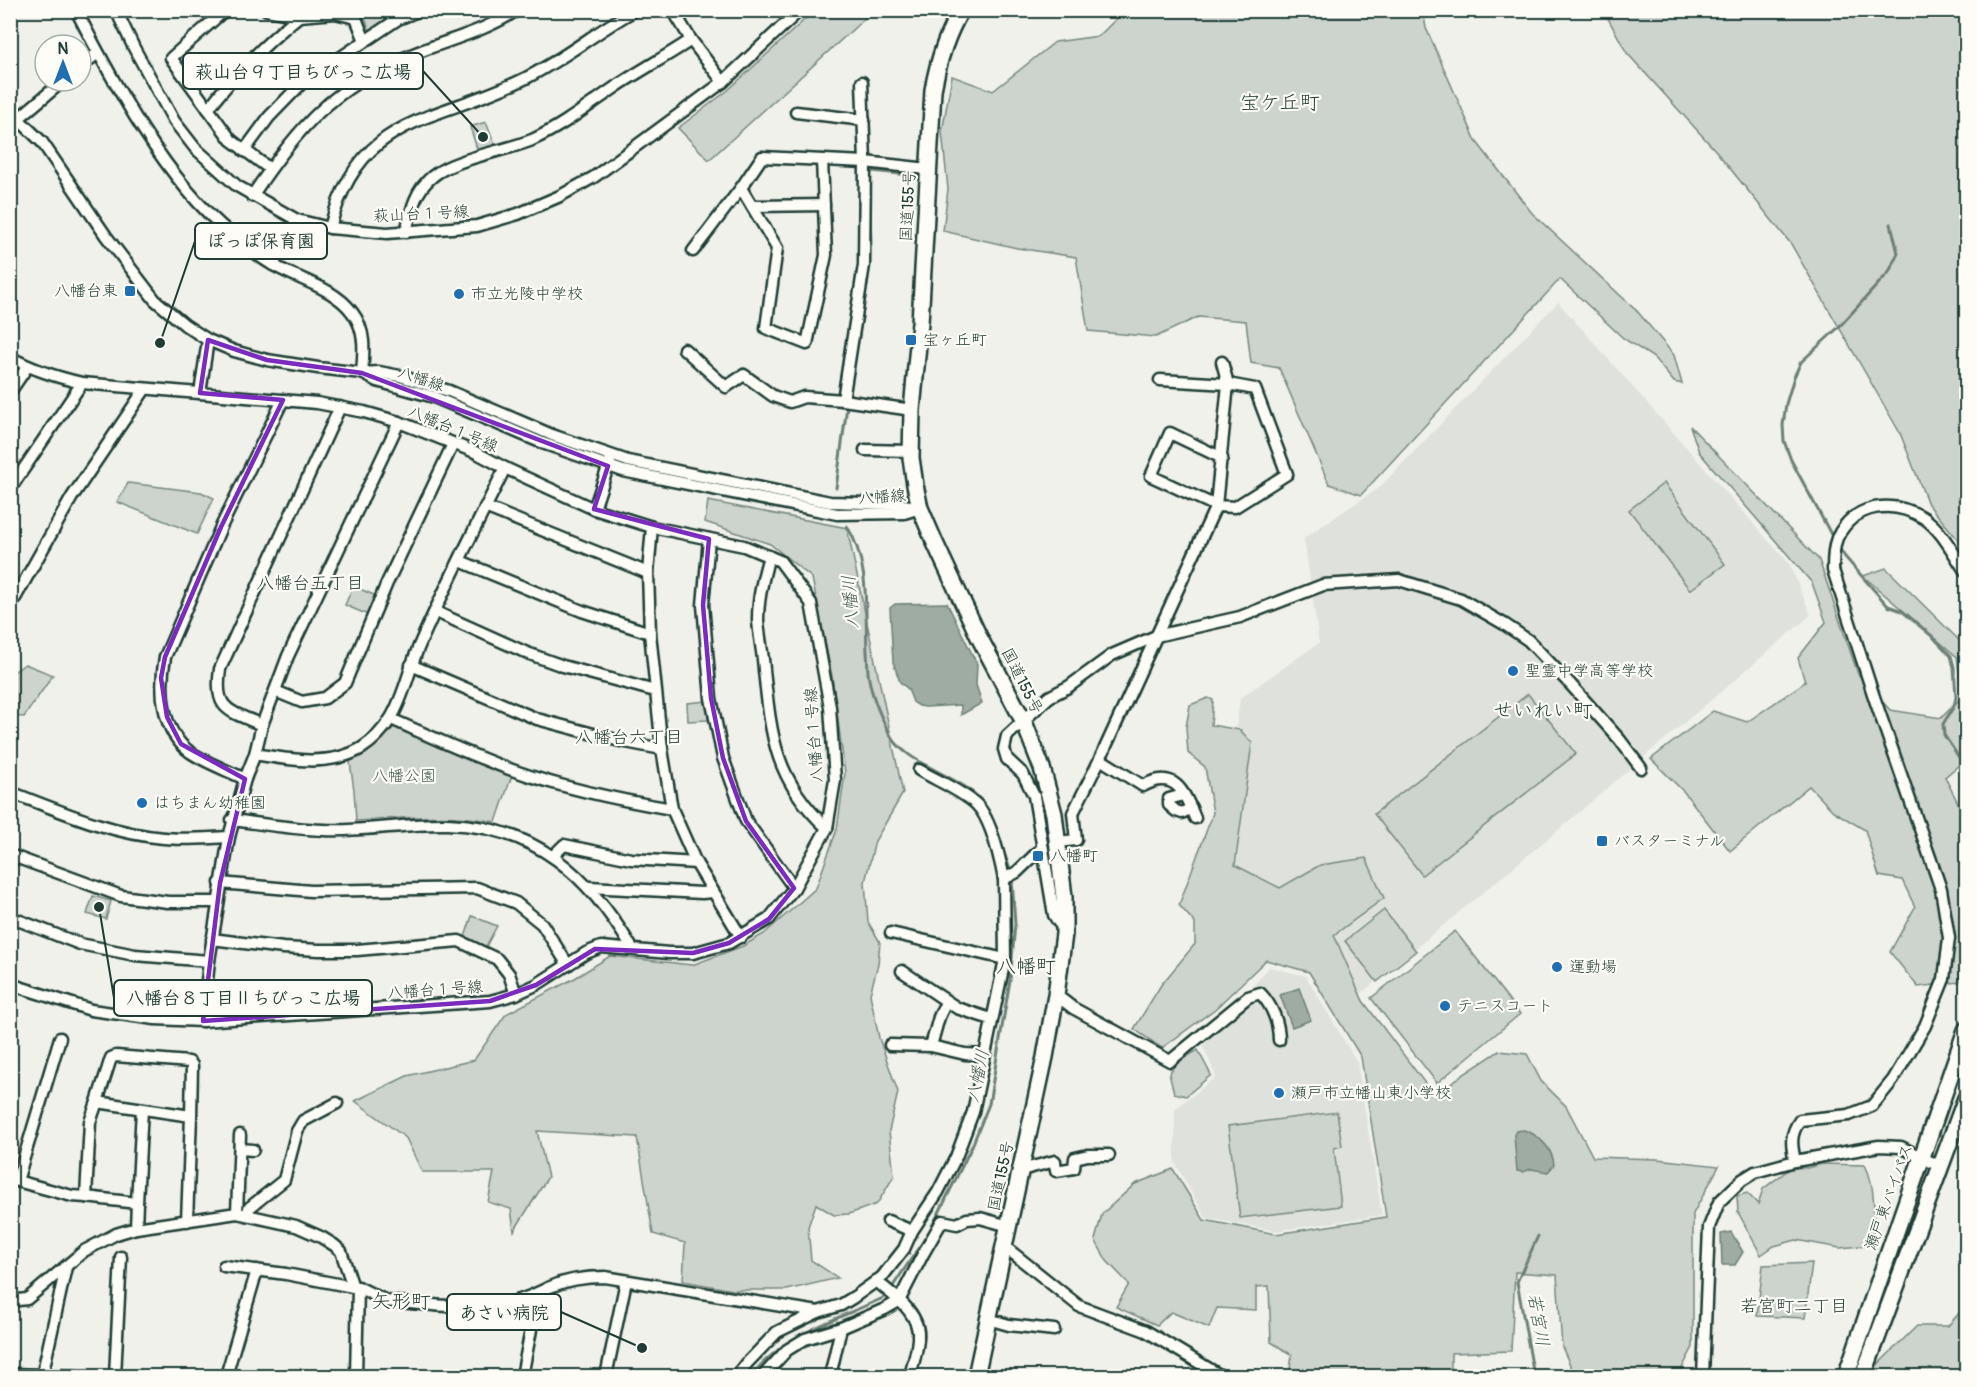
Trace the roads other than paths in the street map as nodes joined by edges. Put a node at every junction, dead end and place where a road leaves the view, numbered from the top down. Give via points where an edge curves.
1 (76, 10) edge
2 (116, 10) edge
3 (225, 10) edge
4 (267, 10) edge
5 (420, 10) edge
6 (518, 10) edge
7 (635, 10) edge
8 (689, 10) edge
9 (800, 10) edge
10 (961, 10) edge
11 (675, 14) edge
12 (299, 16) junction
13 (691, 40) junction
14 (365, 41) junction
15 (98, 53) junction
16 (93, 57) edge
17 (862, 81) dead end
18 (723, 82) junction
19 (46, 93) edge
20 (208, 109) junction
21 (796, 112) dead end
22 (15, 114) edge
23 (864, 120) junction
24 (244, 151) junction
25 (822, 160) junction
26 (865, 162) junction
27 (928, 169) junction
28 (270, 170) junction
29 (741, 188) junction
30 (252, 196) junction
31 (824, 205) junction
32 (752, 206) junction
33 (297, 220) junction
34 (330, 228) junction
35 (406, 232) junction
36 (693, 251) dead end
37 (273, 265) junction
38 (208, 340) junction
39 (684, 349) dead end
40 (10, 357) edge
41 (1222, 362) dead end
42 (27, 367) junction
43 (362, 373) junction
44 (1160, 379) dead end
45 (82, 382) junction
46 (1228, 384) junction
47 (145, 389) junction
48 (10, 392) edge
49 (200, 393) junction
50 (283, 400) junction
51 (843, 400) junction
52 (340, 407) junction
53 (912, 410) junction
54 (399, 422) junction
55 (453, 444) junction
56 (865, 450) dead end
57 (912, 451) junction
58 (1222, 458) junction
59 (610, 461) junction
60 (505, 468) junction
61 (10, 489) edge
62 (1216, 506) junction
63 (485, 507) junction
64 (921, 508) junction
65 (594, 509) junction
66 (652, 527) junction
67 (709, 539) junction
68 (769, 556) junction
69 (460, 561) junction
70 (1966, 572) edge
71 (648, 573) junction
72 (10, 607) edge
73 (436, 612) junction
74 (650, 633) junction
75 (1156, 636) junction
76 (411, 665) junction
77 (275, 692) junction
78 (655, 692) junction
79 (391, 719) junction
80 (1024, 722) junction
81 (262, 725) junction
82 (662, 749) junction
83 (255, 754) junction
84 (1100, 759) junction
85 (1641, 768) dead end
86 (920, 770) dead end
87 (245, 779) junction
88 (10, 792) edge
89 (1183, 795) junction
90 (672, 809) junction
91 (232, 820) junction
92 (827, 828) junction
93 (229, 837) junction
94 (1057, 842) junction
95 (1042, 848) junction
96 (10, 855) edge
97 (553, 856) junction
98 (696, 863) junction
99 (1010, 876) junction
100 (220, 883) junction
101 (589, 887) junction
102 (794, 888) junction
103 (713, 892) junction
104 (217, 902) junction
105 (10, 917) edge
106 (1064, 924) junction
107 (891, 933) dead end
108 (741, 937) junction
109 (212, 939) junction
110 (632, 948) junction
111 (1005, 959) junction
112 (209, 961) junction
113 (568, 964) junction
114 (902, 971) dead end
115 (10, 984) edge
116 (516, 994) junction
117 (1056, 995) junction
118 (946, 1002) junction
119 (991, 1019) junction
120 (203, 1021) junction
121 (1966, 1030) edge
122 (60, 1038) dead end
123 (1279, 1040) dead end
124 (890, 1045) dead end
125 (931, 1046) junction
126 (984, 1055) junction
127 (1966, 1098) edge
128 (97, 1102) junction
129 (337, 1103) dead end
130 (142, 1109) junction
131 (190, 1116) junction
132 (240, 1135) dead end
133 (240, 1149) junction
134 (253, 1150) dead end
135 (1109, 1155) dead end
136 (1923, 1158) junction
137 (1795, 1161) junction
138 (1941, 1167) junction
139 (1021, 1170) junction
140 (14, 1180) edge
141 (86, 1197) junction
142 (137, 1203) junction
143 (242, 1214) junction
144 (924, 1218) junction
145 (187, 1221) junction
146 (888, 1221) dead end
147 (939, 1226) junction
148 (1009, 1226) junction
149 (136, 1228) junction
150 (912, 1231) junction
151 (1005, 1246) junction
152 (121, 1257) dead end
153 (224, 1266) dead end
154 (66, 1267) junction
155 (257, 1270) junction
156 (626, 1281) junction
157 (880, 1284) junction
158 (355, 1287) junction
159 (538, 1294) junction
160 (896, 1298) junction
161 (10, 1302) edge
162 (818, 1312) junction
163 (988, 1319) junction
164 (841, 1328) junction
165 (1054, 1330) dead end
166 (10, 1374) edge
167 (42, 1376) edge
168 (76, 1377) edge
169 (115, 1377) edge
170 (226, 1377) edge
171 (356, 1377) edge
172 (522, 1377) edge
173 (606, 1377) edge
174 (737, 1377) edge
175 (763, 1377) edge
176 (830, 1377) edge
177 (910, 1377) edge
178 (976, 1377) edge
179 (1221, 1377) edge
180 (1703, 1377) edge
181 (1846, 1377) edge
182 (1863, 1377) edge

1 - 15 street
2 - 30 street, 萩山台１号線 via 174,121 219,172
3 - 20 street via 171,58
4 - 12 street
5 - 14 street
6 - 28 street via 472,34 413,54 357,82 313,117
7 - 34 street via 529,77 417,120 386,138 360,162 345,184
8 - 11 street
9 - 18 street, 萩山台１号線
10 - 27 highway, 国道155号 via 936,71
11 - 13 street
12 - 14 street via 335,13 356,18
12 - 20 street via 257,52
13 - 18 street
13 - 35 street via 532,139 433,176 415,199
14 - 24 street via 301,84
15 - 16 street
15 - 37 street via 148,135 187,189 230,233
17 - 23 street
18 - 35 street, 萩山台１号線 via 594,177 560,196 477,226
19 - 22 street
20 - 24 street
21 - 23 street
22 - 38 street, 八幡線 via 42,142 155,300
23 - 26 street
24 - 28 street
25 - 26 street
25 - 29 street via 762,157
25 - 31 street
26 - 27 street
26 - 51 street via 864,265
27 - 53 highway, 国道155号
28 - 30 street
29 - 32 street
29 - 36 street
30 - 33 street, 萩山台１号線
31 - 32 street
31 - 32 street via 826,255 807,344 766,328 777,248
33 - 34 street, 萩山台１号線
33 - 37 street
34 - 35 street, 萩山台１号線
37 - 43 street via 339,298 353,312 362,328
38 - 43 street, 八幡線 via 267,360
38 - 49 street
39 - 51 street via 726,387 744,375 773,396 790,402 804,397
40 - 42 street, 八幡台１号線
41 - 46 street
42 - 45 street, 八幡台１号線
42 - 48 street
43 - 59 street, 八幡線 via 434,397 545,444
44 - 46 street
45 - 47 street, 八幡台１号線
45 - 61 street
46 - 58 street
46 - 62 street via 1255,390 1287,474 1235,507
47 - 49 street, 八幡台１号線
47 - 72 street via 72,497
49 - 50 street, 八幡台１号線
50 - 52 street, 八幡台１号線
50 - 87 street via 217,536 165,657 161,678 167,717 181,744
51 - 53 street
52 - 54 street, 八幡台１号線
52 - 81 street via 220,669 217,689 228,710
53 - 57 highway, 国道155号
54 - 55 street, 八幡台１号線
54 - 77 street via 288,656
55 - 60 street, 八幡台１号線
55 - 77 street via 345,683 325,698 302,702
56 - 57 street
57 - 64 highway, 国道155号
58 - 62 street
58 - 62 street via 1170,433 1151,476
59 - 64 street, 八幡線 via 683,483 837,514 903,513
59 - 65 street
60 - 63 street
60 - 65 street, 八幡台１号線
62 - 75 street
63 - 69 street
63 - 71 street
64 - 80 highway, 国道155号 via 979,637
65 - 66 street, 八幡台１号線
66 - 67 street, 八幡台１号線
66 - 71 street
67 - 68 street, 八幡台１号線
67 - 102 street via 703,605 711,698 723,758 746,821
68 - 92 street via 760,590 758,621 775,748 800,799
68 - 92 street, 八幡台１号線 via 780,561 811,603 832,728 835,780
69 - 73 street
69 - 74 street via 582,611
70 - 137 street via 1937,530 1906,509 1870,509 1852,517 1837,539 1833,570 1941,890 1949,938 1944,979 1926,1026 1893,1080 1872,1106 1849,1115 1800,1120 1792,1132
71 - 74 street
73 - 76 street
73 - 78 street via 527,653
74 - 78 street
75 - 80 street via 1112,655 1049,698
75 - 84 street
75 - 85 street via 1240,617 1323,585 1399,580 1461,599 1528,640
76 - 79 street
76 - 82 street via 537,719
77 - 81 street
78 - 82 street
79 - 83 street via 368,744 345,756 322,761
79 - 90 street via 519,772 603,796
80 - 94 highway, 国道155号 via 1042,768
80 - 95 street via 1007,736 1005,749 1007,759 1023,774 1034,796
81 - 83 street
82 - 90 street
83 - 87 street
84 - 89 street via 1143,786 1166,779 1175,783
84 - 94 street via 1073,813 1076,840
86 - 99 street via 982,811
87 - 91 street
88 - 93 street via 135,834 165,839
89 - 89 street via 1169,800 1169,805 1176,812 1193,813
90 - 98 street
91 - 93 street
91 - 97 street via 324,830 471,825 515,837
92 - 102 street, 八幡台１号線
93 - 100 street
94 - 106 highway, 国道155号
95 - 99 street
95 - 106 street via 1054,915
96 - 104 street via 121,896 168,902
97 - 98 street via 564,845 631,859
97 - 101 street
98 - 103 street
99 - 111 street
100 - 104 street
100 - 113 street via 311,891 477,888 516,903 543,924
101 - 103 street
101 - 110 street
102 - 108 street, 八幡台１号線 via 769,919
103 - 108 street
104 - 109 street
105 - 112 street via 80,944 135,955
106 - 117 highway, 国道155号
107 - 111 street
108 - 110 street, 八幡台１号線 via 693,953
109 - 112 street
109 - 116 street via 319,950 459,941 497,959 509,974
110 - 113 street, 八幡台１号線 via 602,947
111 - 119 street
112 - 120 street
113 - 116 street, 八幡台１号線
114 - 118 street
115 - 120 street, 八幡台１号線 via 100,1012
116 - 120 street, 八幡台１号線 via 464,1004
117 - 123 street via 1170,1061 1217,1021 1260,993 1279,1027
117 - 139 highway, 国道155号
118 - 119 street
118 - 125 street
119 - 126 street
121 - 136 highway, 瀬戸東バイパス
122 - 140 street
124 - 125 street
125 - 126 street
126 - 144 street via 973,1112 956,1157
127 - 138 highway
128 - 130 street
128 - 131 street via 111,1058 189,1062
128 - 141 street via 90,1122
129 - 143 street via 303,1121 284,1180
130 - 131 street
130 - 142 street
131 - 145 street
132 - 133 street
133 - 134 street
133 - 143 street
135 - 139 street via 1075,1158 1074,1168 1056,1171 1055,1161
136 - 137 street via 1901,1147 1879,1146
136 - 138 street
136 - 181 highway, 瀬戸東バイパス
137 - 180 street via 1755,1172 1719,1202 1709,1227
138 - 182 highway
139 - 148 highway, 国道155号
140 - 141 street
141 - 142 street
142 - 149 street
143 - 145 street
143 - 158 street via 296,1226 334,1245
144 - 147 street
144 - 150 street
145 - 149 street
146 - 150 street
147 - 148 street via 942,1221 957,1224 980,1218
147 - 160 street
148 - 151 highway, 国道155号
149 - 154 street via 100,1242
150 - 157 street
151 - 163 highway, 国道155号
151 - 179 street via 1079,1306 1146,1331
152 - 169 street
153 - 155 street
154 - 161 street via 27,1299
154 - 167 street
155 - 158 street
155 - 170 street
156 - 159 street via 588,1277 549,1287
156 - 162 street
156 - 173 street
157 - 160 street
157 - 162 street
158 - 159 street via 386,1301 452,1307 487,1307
158 - 171 street
159 - 172 street
160 - 164 street via 885,1309
160 - 177 street via 917,1323 919,1339
162 - 174 street via 777,1332
163 - 165 street
163 - 178 highway, 国道155号
164 - 175 street via 805,1339 787,1350
164 - 176 street
166 - 167 street
167 - 168 street

